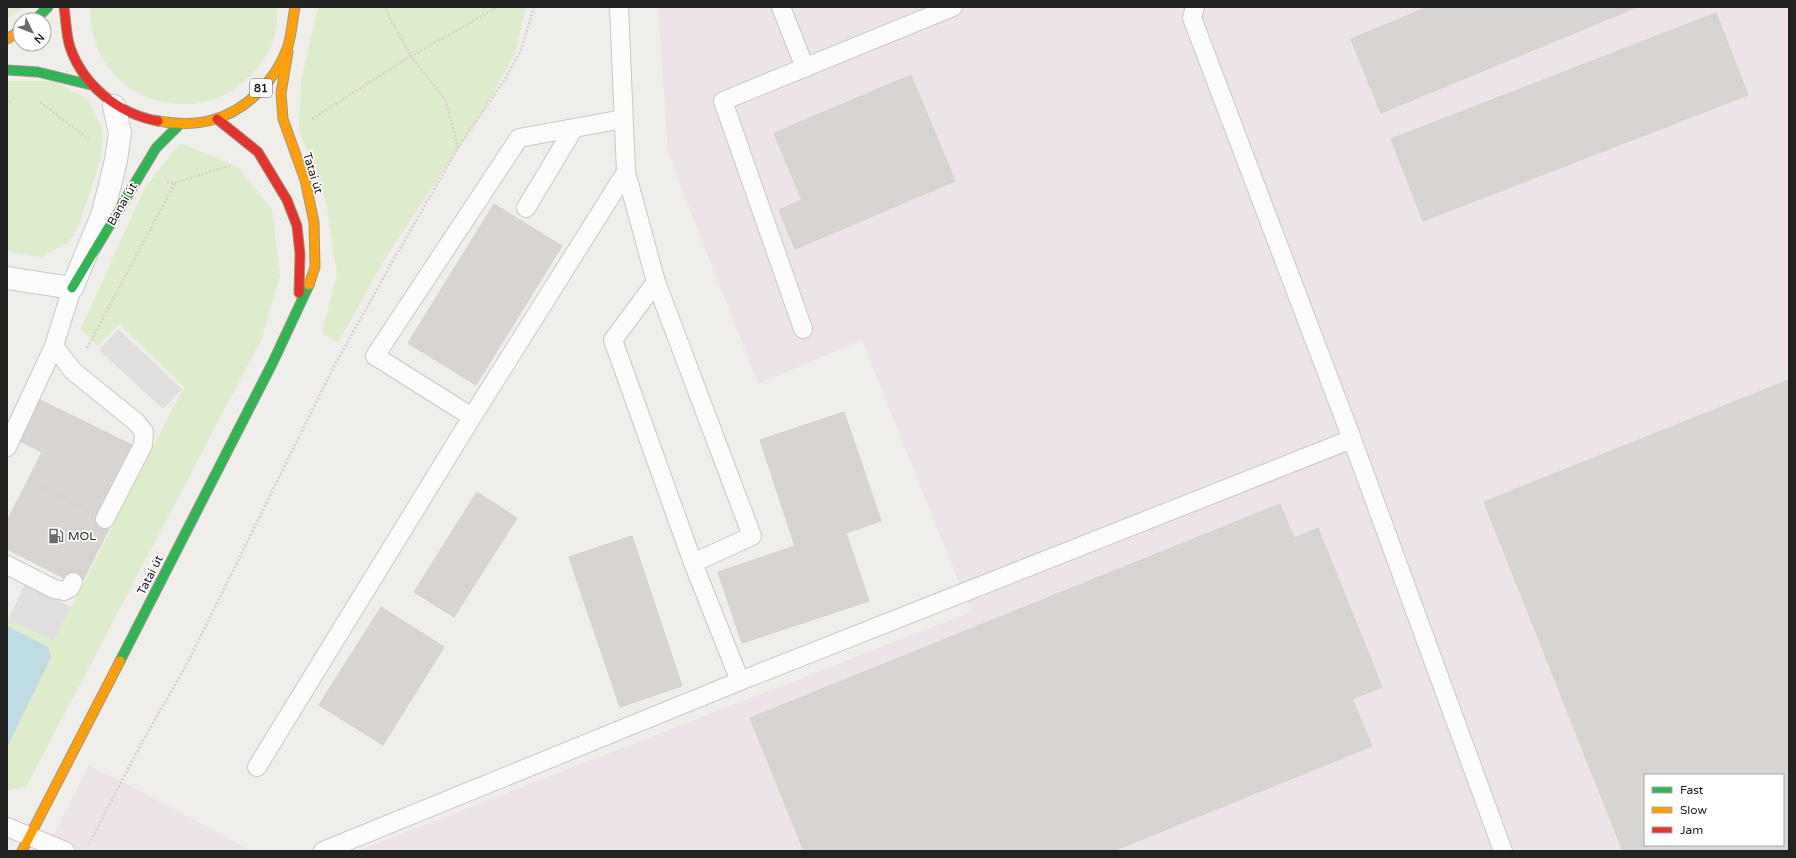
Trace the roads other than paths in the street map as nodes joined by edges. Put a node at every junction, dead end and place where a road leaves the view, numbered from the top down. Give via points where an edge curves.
1 (64, 7) edge
2 (619, 7) edge
3 (781, 7) edge
4 (953, 7) edge
5 (1195, 7) edge
6 (295, 8) edge
7 (289, 43) junction
8 (805, 68) junction
9 (7, 70) edge
10 (91, 85) junction
11 (114, 106) junction
12 (217, 119) junction
13 (623, 119) junction
14 (178, 126) junction
15 (574, 128) junction
16 (626, 172) junction
17 (526, 208) dead end
18 (7, 278) edge
19 (656, 282) junction
20 (72, 288) junction
21 (297, 308) junction
22 (803, 329) dead end
23 (54, 346) junction
24 (472, 417) junction
25 (1352, 439) junction
26 (7, 447) edge
27 (105, 519) dead end
28 (693, 563) junction
29 (7, 565) edge
30 (73, 582) dead end
31 (740, 681) junction
32 (257, 767) dead end
33 (7, 827) edge
34 (25, 844) edge
35 (65, 851) edge
36 (323, 851) edge
37 (1503, 851) edge

1 - 10 street, 81 via 64,25 73,57
2 - 13 lane
3 - 8 lane
4 - 8 lane
5 - 25 lane via 1192,18
6 - 7 street, 81
7 - 12 street, 81 via 273,75 249,102
7 - 21 street, Tatai út via 281,93 284,119 304,180 314,222 316,250 316,267
8 - 22 lane via 723,101
9 - 10 street, 81 via 36,72
10 - 11 street, 81
11 - 14 street, 81 via 145,120
11 - 20 street, Banai út via 120,134 116,160 103,213
12 - 14 street, 81
12 - 21 street, Tatai út via 258,152 287,200 297,226 300,254
13 - 15 lane
13 - 16 lane
14 - 20 street, Banai út via 156,148
15 - 17 lane
15 - 24 lane via 519,138 375,356
16 - 19 lane
16 - 24 lane
18 - 20 street
19 - 28 lane via 613,340
19 - 28 lane via 752,536
20 - 23 lane
21 - 34 street, Tatai út via 270,369
23 - 26 lane
23 - 27 lane via 74,371 136,422 144,432 143,445
24 - 32 lane
25 - 31 lane
25 - 37 lane
28 - 31 lane
29 - 30 lane via 54,589 64,591 70,588
31 - 36 lane
33 - 34 lane
34 - 35 lane

